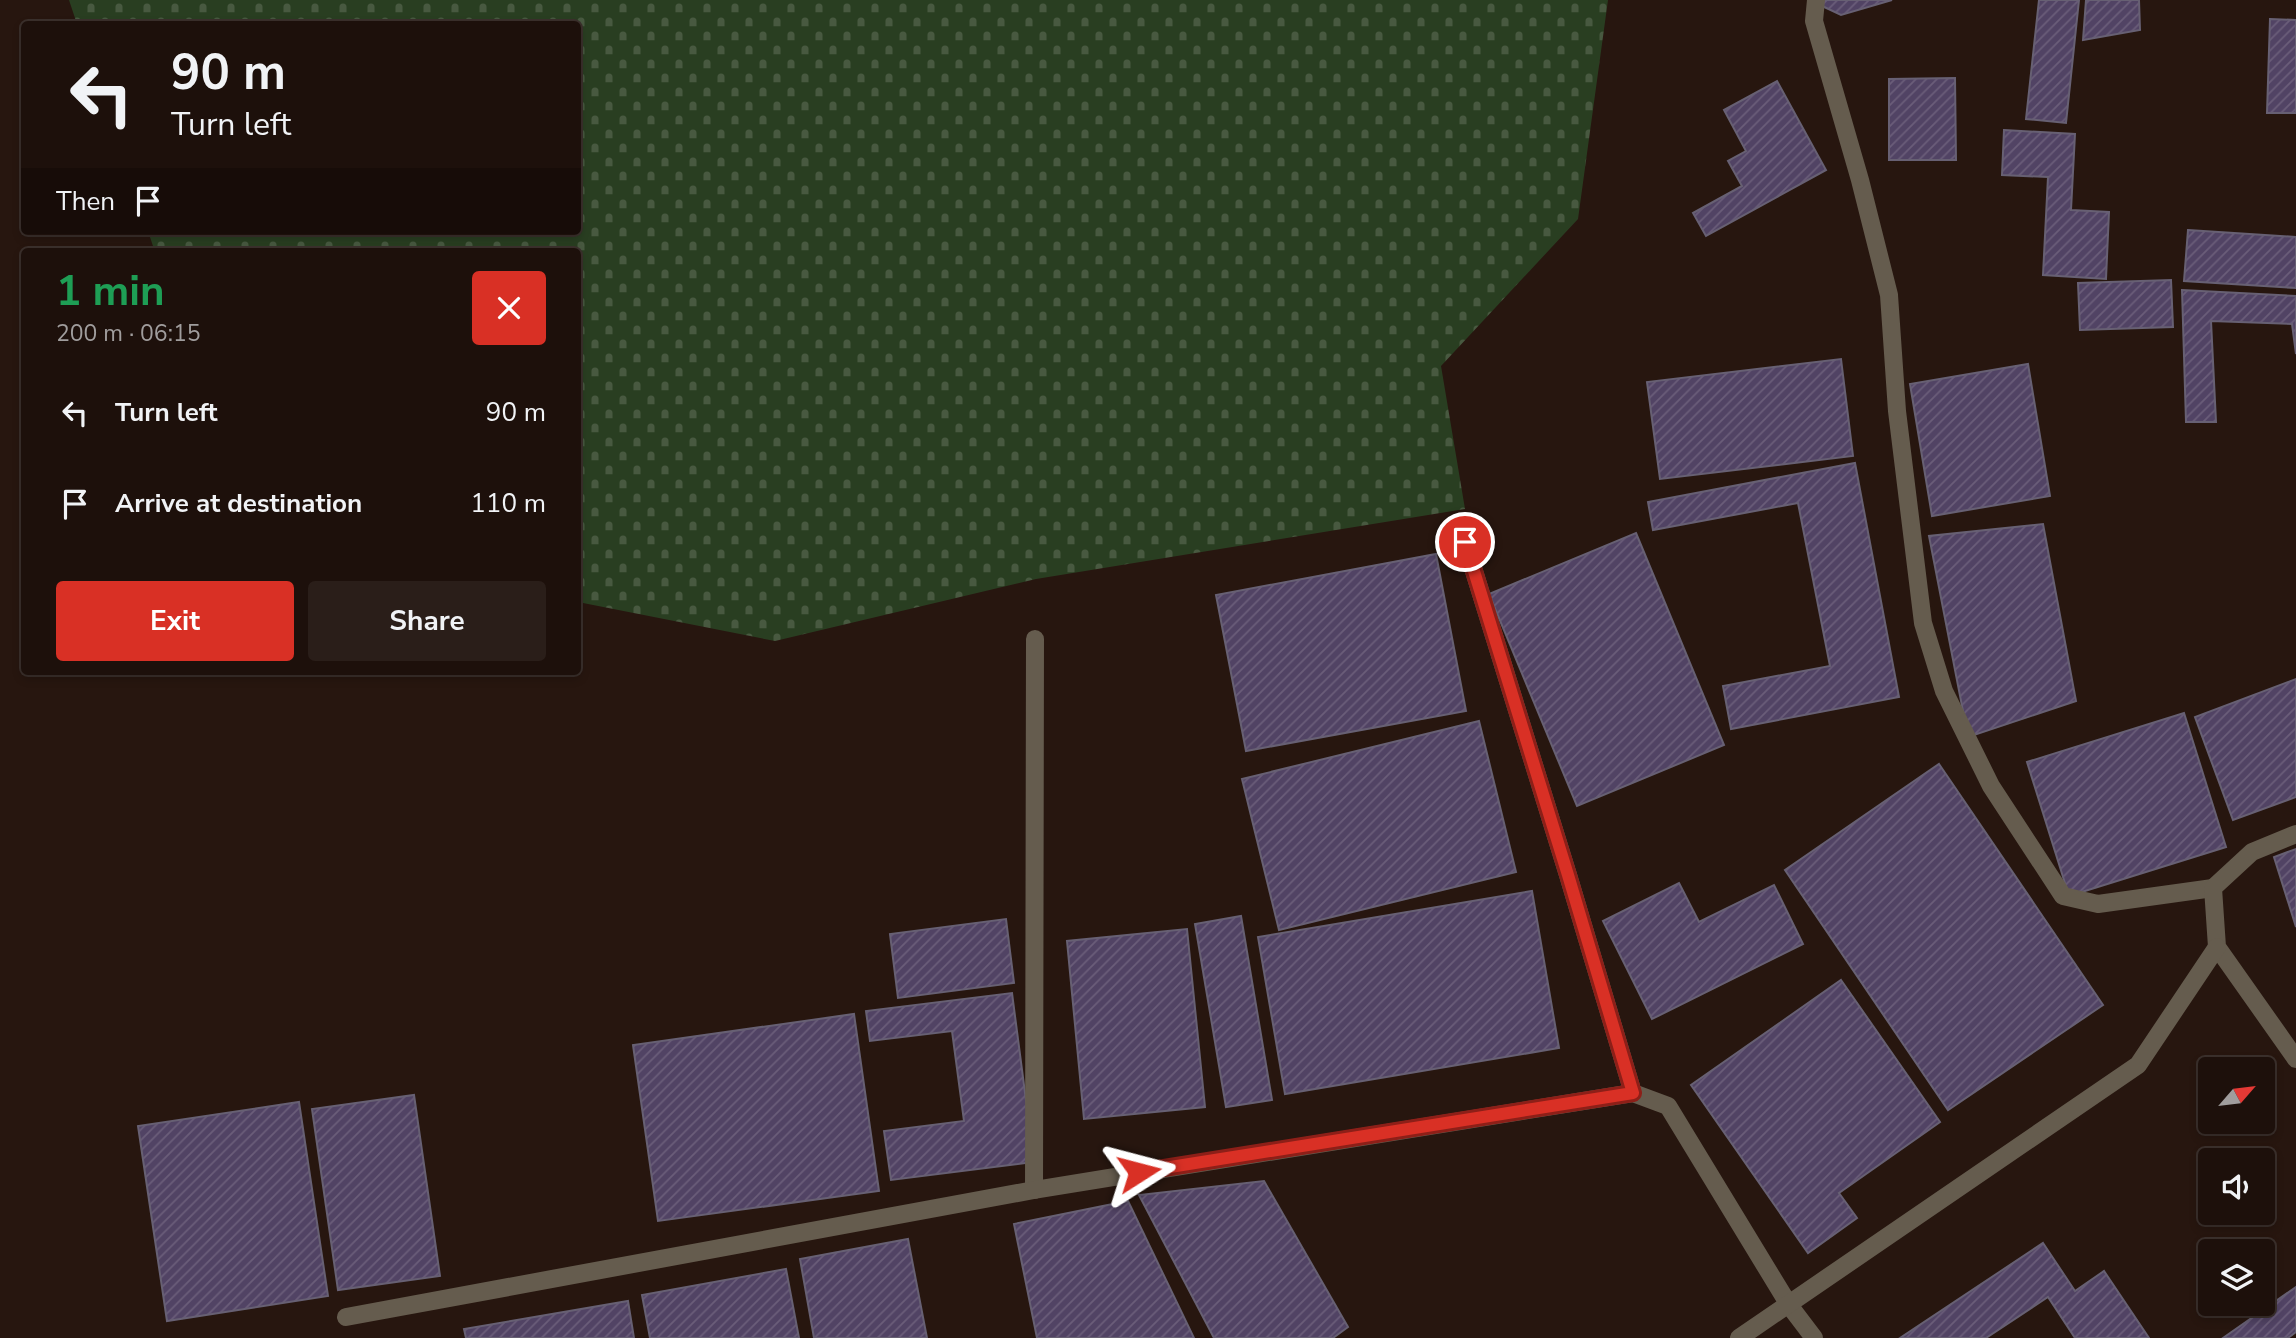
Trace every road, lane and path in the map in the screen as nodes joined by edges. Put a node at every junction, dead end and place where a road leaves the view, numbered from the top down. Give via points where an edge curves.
1 (1816, 0) edge
2 (1465, 542) dead end
3 (1035, 639) dead end
4 (2296, 834) edge
5 (2213, 888) junction
6 (2217, 947) junction
7 (2296, 1059) edge
8 (1633, 1093) junction
9 (1034, 1190) junction
10 (1789, 1305) junction
11 (346, 1317) dead end
12 (1739, 1338) edge
13 (1814, 1338) edge

1 - 5 street via 1814,21 1889,295 1897,411 1923,623 1944,691 1991,786 2063,896 2098,904
2 - 8 street
3 - 9 street
4 - 5 street via 2252,852
5 - 6 street
6 - 7 street
6 - 10 street via 2138,1065
8 - 9 street
8 - 10 street via 1668,1106
9 - 11 street
10 - 12 street
10 - 13 street

